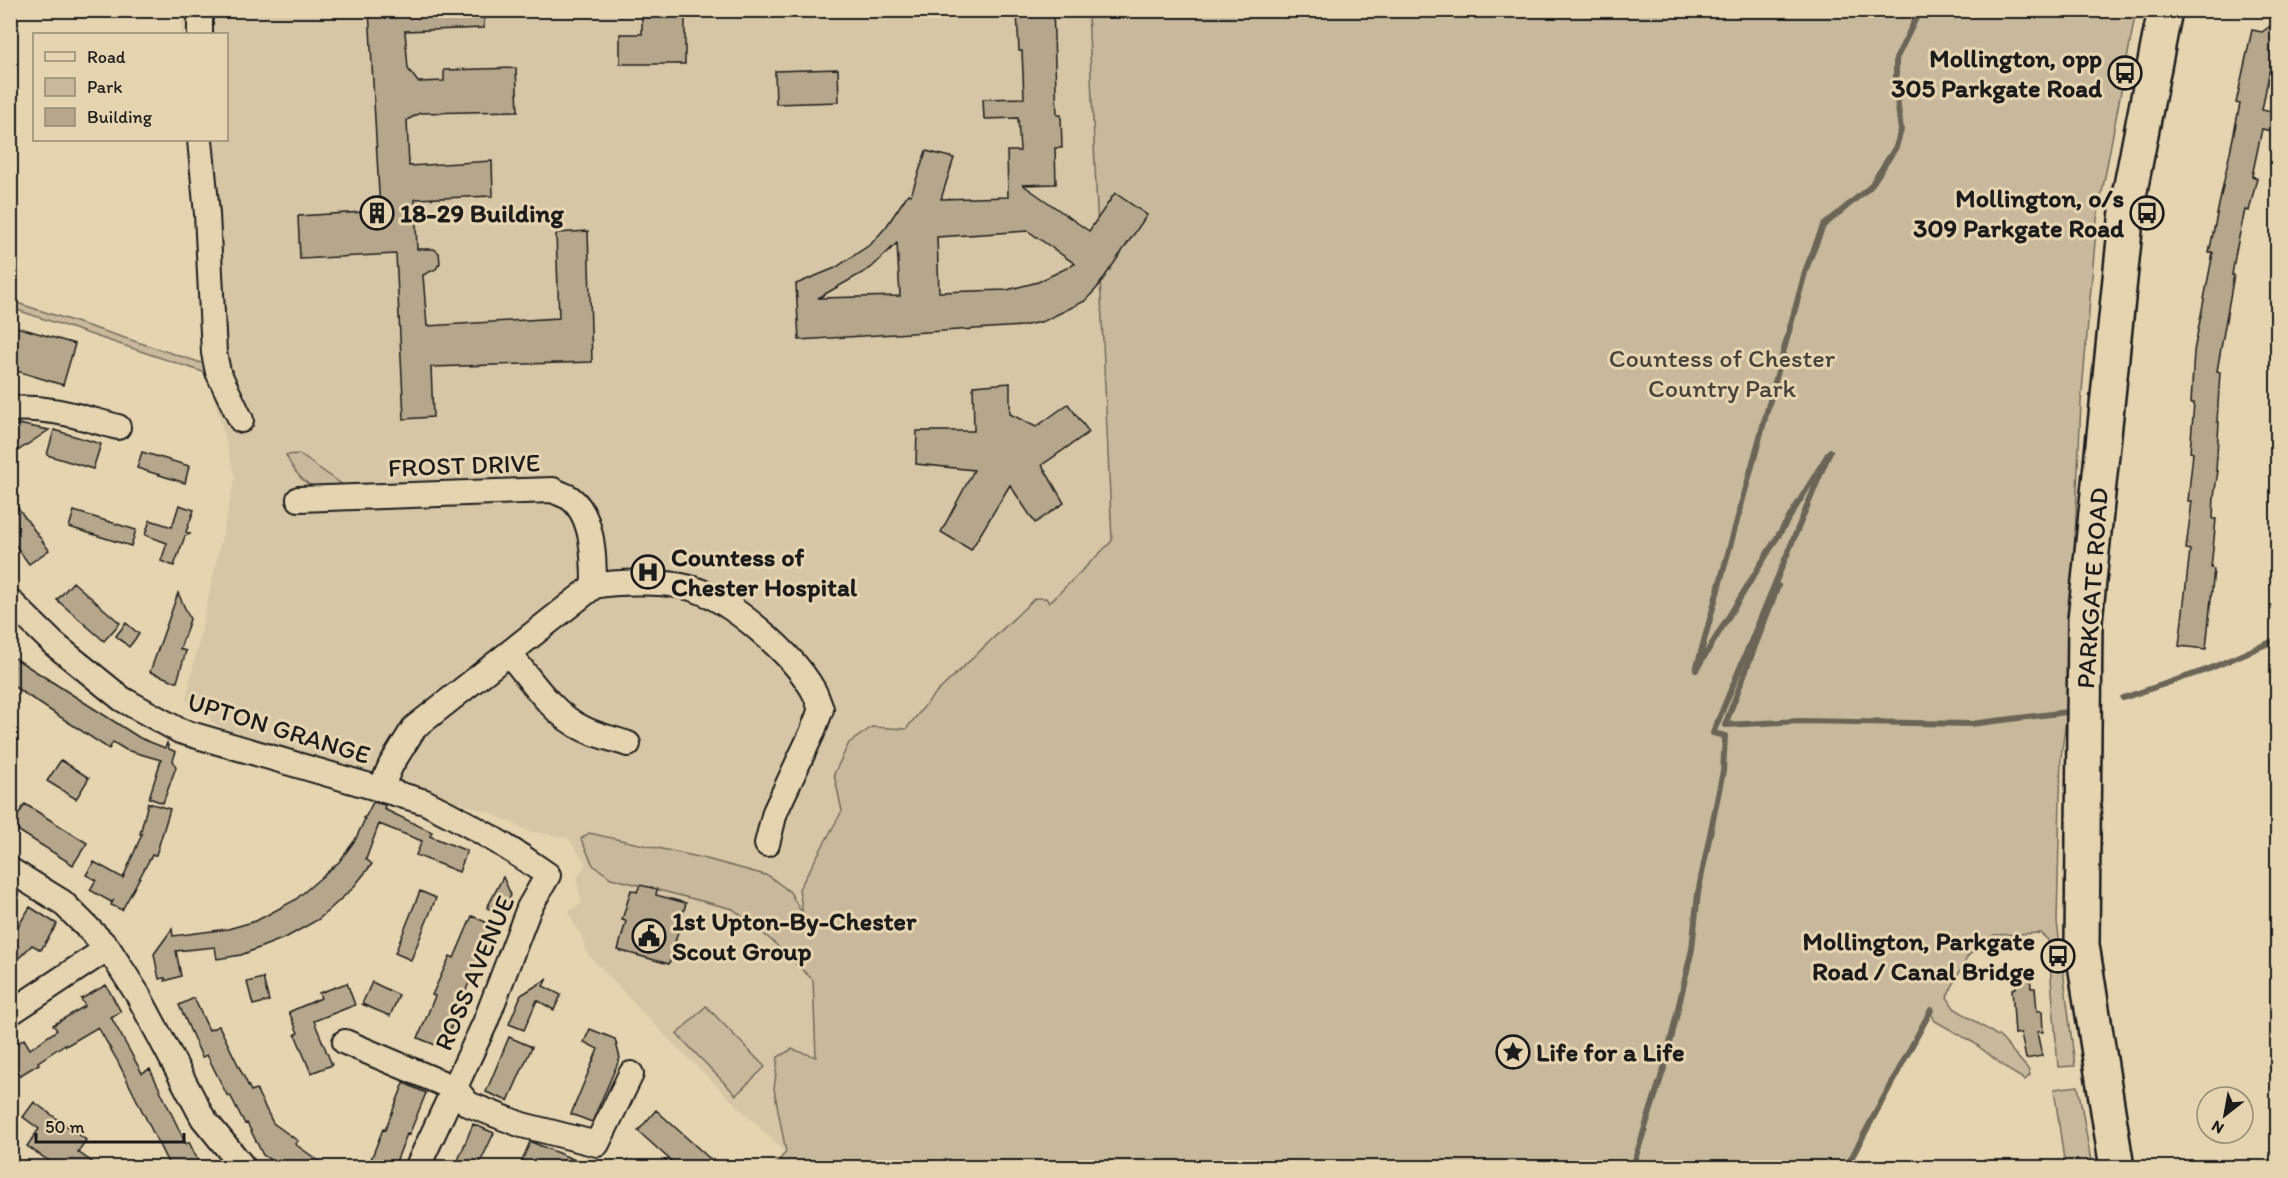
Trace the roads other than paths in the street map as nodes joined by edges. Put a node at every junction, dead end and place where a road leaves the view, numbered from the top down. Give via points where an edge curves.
1 (200, 10) edge
2 (2165, 10) edge
3 (200, 33) edge
4 (200, 141) edge
5 (10, 409) edge
6 (241, 420) dead end
7 (118, 428) dead end
8 (299, 499) dead end
9 (594, 586) junction
10 (10, 602) edge
11 (509, 653) junction
12 (628, 744) dead end
13 (381, 788) junction
14 (767, 844) dead end
15 (10, 870) edge
16 (547, 879) joint
17 (108, 948) junction
18 (10, 1013) edge
19 (345, 1042) dead end
20 (631, 1074) dead end
21 (456, 1089) junction
22 (244, 1167) edge
23 (417, 1167) edge
24 (2116, 1167) edge

1 - 3 street
2 - 24 main road, PARKGATE ROAD via 2128,201 2085,620 2082,945
4 - 6 street via 214,353 218,372
5 - 7 street via 34,408 77,415
8 - 9 street, FROST DRIVE via 553,490 570,499 583,514 594,551
9 - 11 street
9 - 14 street via 658,584 694,589 725,604 761,632 794,663 813,689 821,709 775,812
10 - 13 street, UPTON GRANGE via 122,699 180,731
11 - 12 street via 565,716 583,729
11 - 13 street via 414,728
13 - 16 street, UPTON GRANGE via 458,818 549,875
15 - 17 street via 62,902
16 - 21 street, ROSS AVENUE via 529,908
17 - 18 street
17 - 22 street via 138,995 202,1118
19 - 21 street, ROSS AVENUE
20 - 21 street, ROSS AVENUE via 597,1144 522,1125 468,1104
21 - 23 street, ROSS AVENUE

